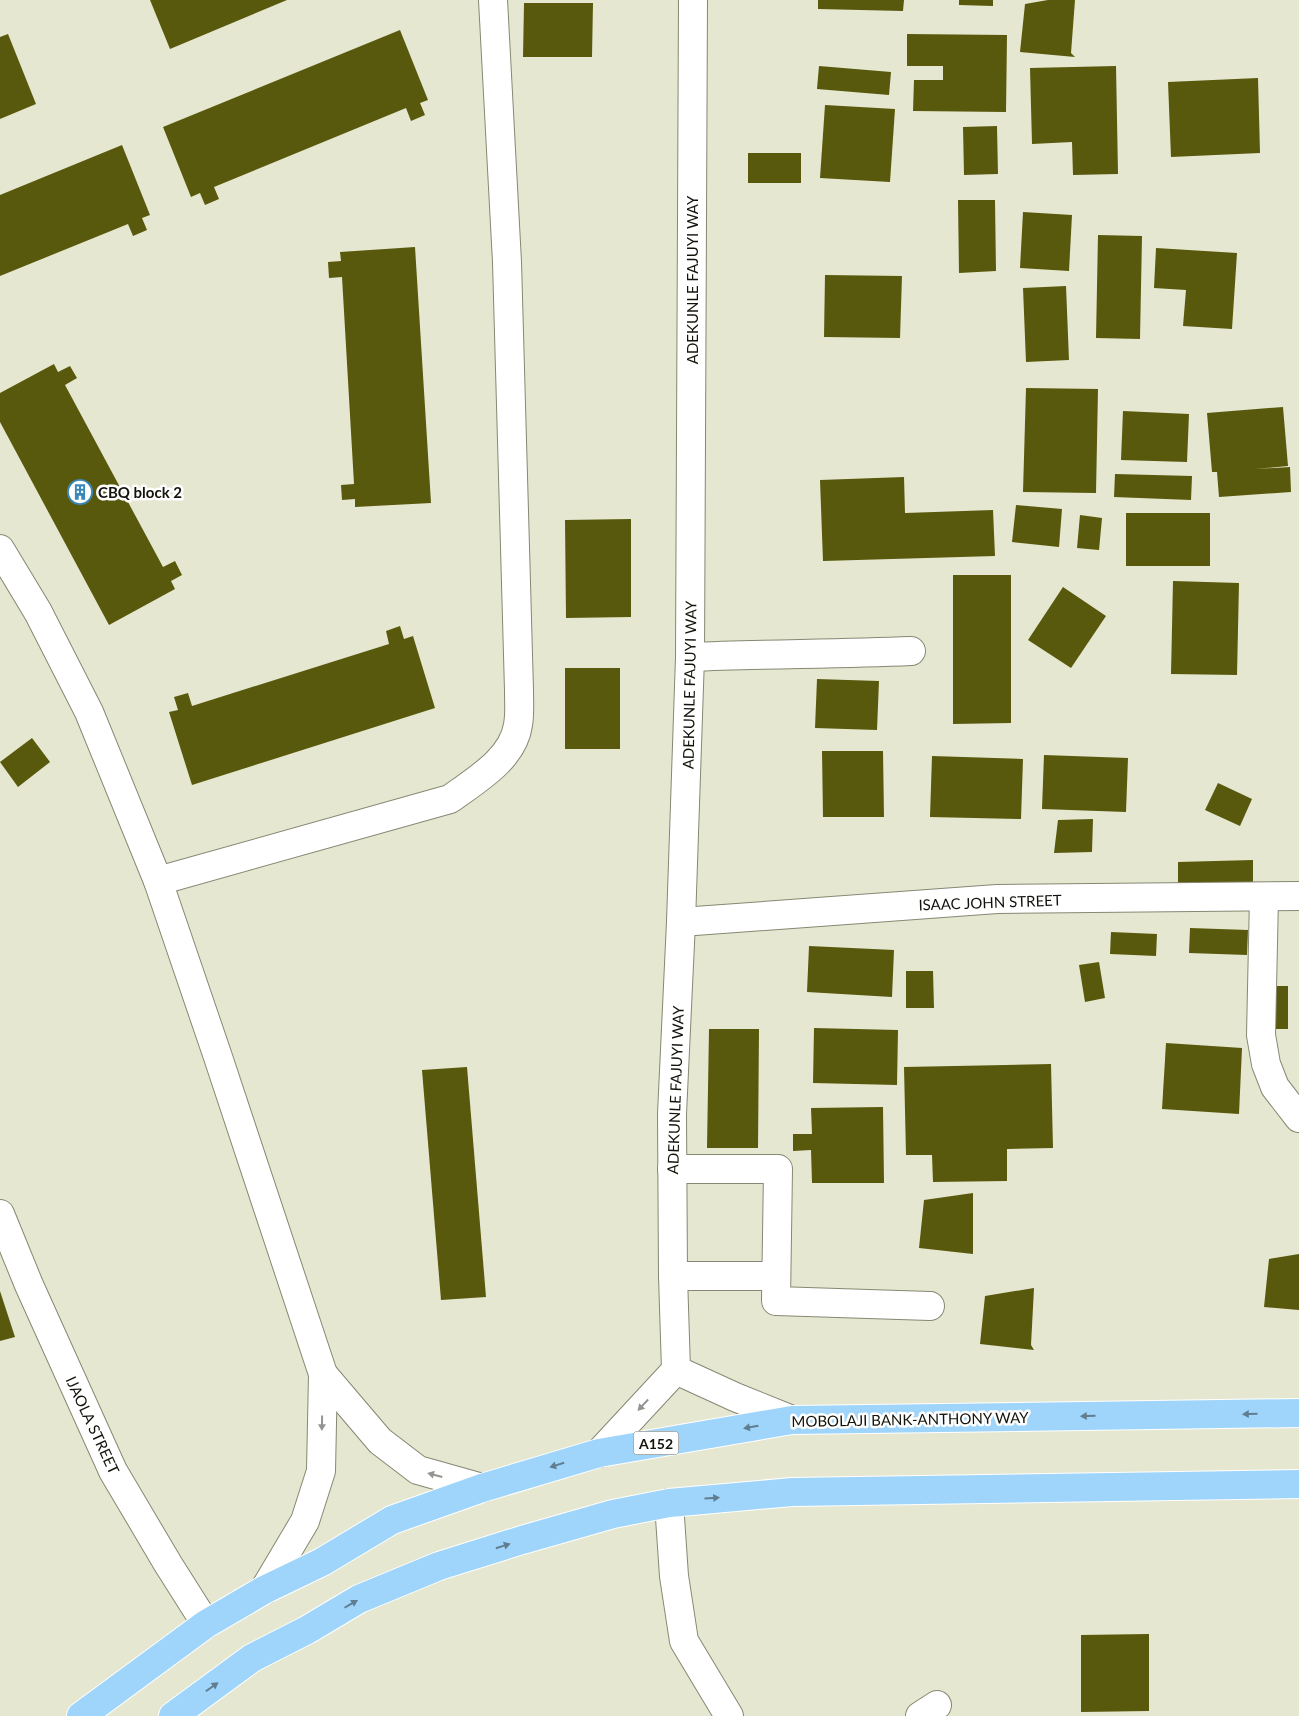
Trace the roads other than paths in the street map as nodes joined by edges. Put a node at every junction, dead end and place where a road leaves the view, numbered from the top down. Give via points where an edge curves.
1 (493, 0) edge
2 (693, 0) edge
3 (0, 549) edge
4 (911, 651) dead end
5 (690, 657) junction
6 (158, 881) junction
7 (1299, 896) edge
8 (1264, 897) junction
9 (681, 922) junction
10 (1294, 1105) edge
11 (672, 1169) junction
12 (0, 1214) edge
13 (673, 1276) junction
14 (776, 1276) junction
15 (930, 1306) dead end
16 (676, 1370) junction
17 (322, 1374) junction
18 (1299, 1413) edge
19 (792, 1420) junction
20 (599, 1453) junction
21 (1299, 1484) edge
22 (482, 1488) junction
23 (669, 1503) junction
24 (264, 1590) junction
25 (206, 1624) junction
26 (81, 1716) edge
27 (173, 1716) edge
28 (729, 1716) edge

1 - 6 street via 507,272 518,727 506,754 450,799
2 - 5 street, ADEKUNLE FAJUYI WAY
3 - 6 street via 38,612 89,712
4 - 5 street
5 - 9 street, ADEKUNLE FAJUYI WAY
6 - 17 street
7 - 8 street, ISAAC JOHN STREET
8 - 9 street, ISAAC JOHN STREET via 997,899
8 - 10 street via 1261,1036 1266,1064 1275,1087
9 - 11 street, ADEKUNLE FAJUYI WAY
11 - 13 street, ADEKUNLE FAJUYI WAY
11 - 14 street via 778,1169
12 - 25 street, IJAOLA STREET via 112,1471
13 - 14 street
13 - 16 street, ADEKUNLE FAJUYI WAY
14 - 15 street via 776,1302
16 - 19 street
16 -> 20 street
22 -> 17 street via 418,1470 380,1441
17 -> 24 street via 321,1471 305,1522
18 -> 19 main road, MOBOLAJI BANK-ANTHONY WAY / A152
19 -> 20 main road, MOBOLAJI BANK-ANTHONY WAY / A152
20 -> 22 main road, MOBOLAJI BANK-ANTHONY WAY / A152
23 -> 21 main road via 792,1492
22 - 24 main road, MOBOLAJI BANK-ANTHONY WAY / A152 via 392,1520 322,1562
27 -> 23 main road via 252,1658 359,1599 439,1566 522,1540 613,1514
23 - 28 street via 674,1576 684,1641
24 - 25 main road, MOBOLAJI BANK-ANTHONY WAY / A152
25 - 26 main road, MOBOLAJI BANK-ANTHONY WAY / A152

